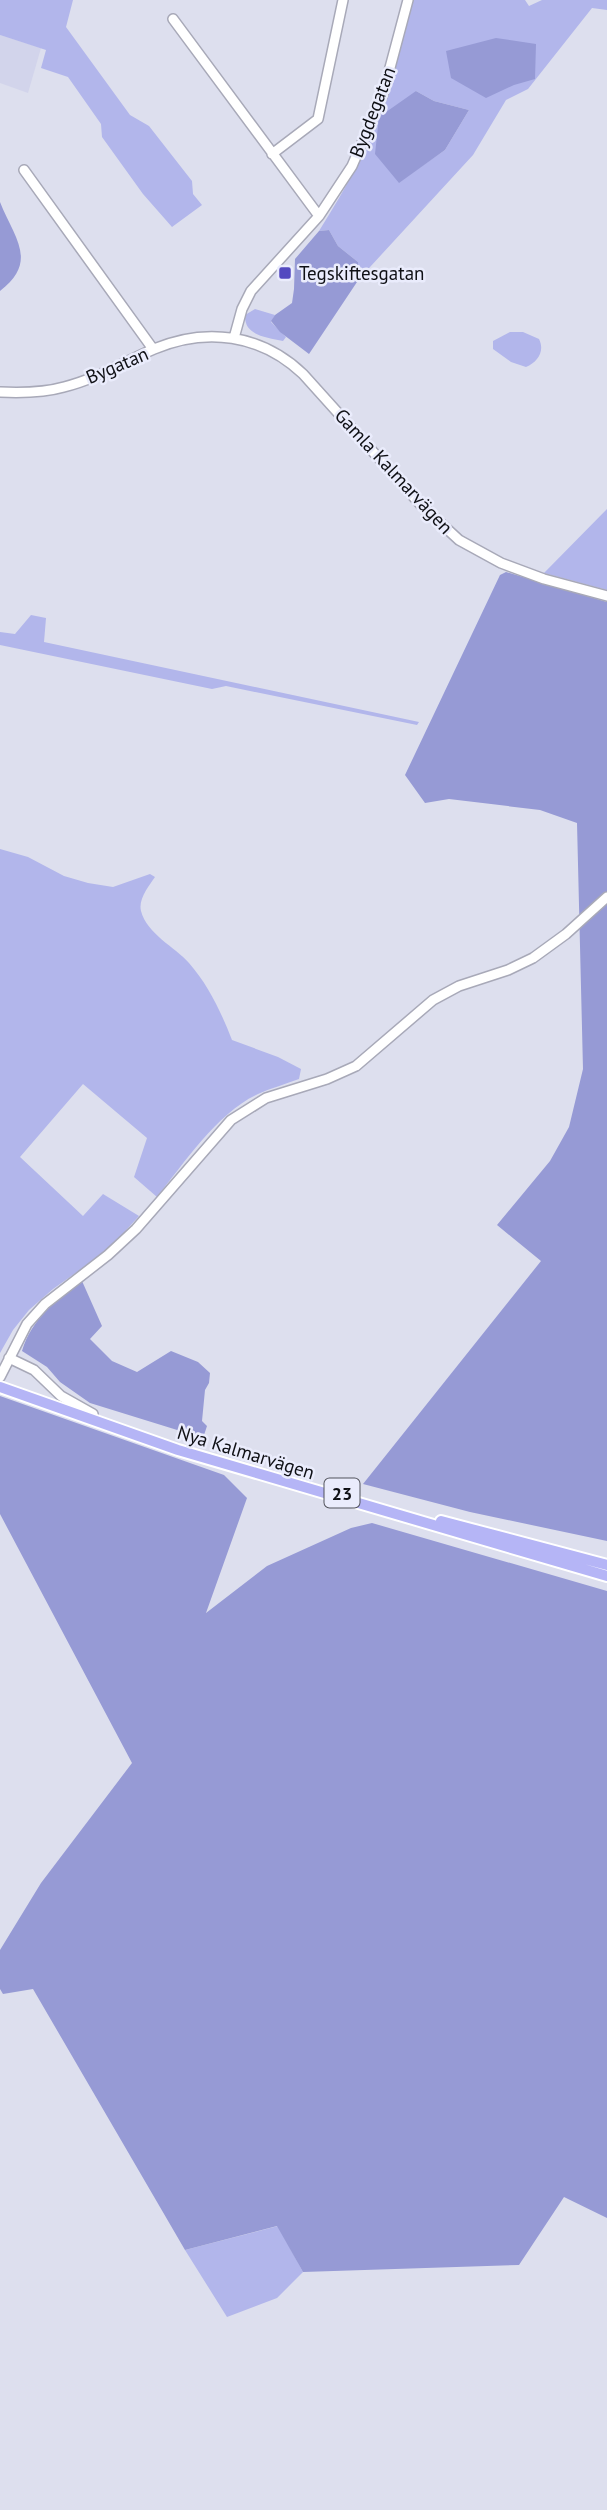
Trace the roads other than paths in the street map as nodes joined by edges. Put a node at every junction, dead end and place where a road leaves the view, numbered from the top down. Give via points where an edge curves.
1 (342, 0) edge
2 (408, 0) edge
3 (173, 19) dead end
4 (272, 154) junction
5 (24, 170) dead end
6 (319, 216) junction
7 (234, 338) junction
8 (153, 349) junction
9 (0, 392) edge
10 (607, 596) edge
11 (607, 897) edge
12 (9, 1358) junction
13 (0, 1379) edge
14 (0, 1387) edge
15 (93, 1414) junction
16 (607, 1565) edge
17 (607, 1576) edge

1 - 4 street via 318,119
2 - 6 street, Bygdegatan via 369,130
3 - 4 street
4 - 6 street
5 - 8 street
6 - 7 street via 250,291
7 - 8 street, Bygatan via 196,337
7 - 10 street, Gamla Kalmarvägen via 271,349 294,365 419,504 459,540 501,564
8 - 9 street, Bygatan via 66,386 43,392
11 - 12 street via 534,958 433,1000 356,1066 244,1110 219,1132 136,1229 45,1304 27,1324
12 - 13 street
12 - 15 street via 34,1370 61,1396
13 - 15 main road, Nya Kalmarvägen / 23
14 - 17 main road, Nya Kalmarvägen / 23 via 178,1450
15 - 16 main road, Nya Kalmarvägen / 23 via 380,1504

